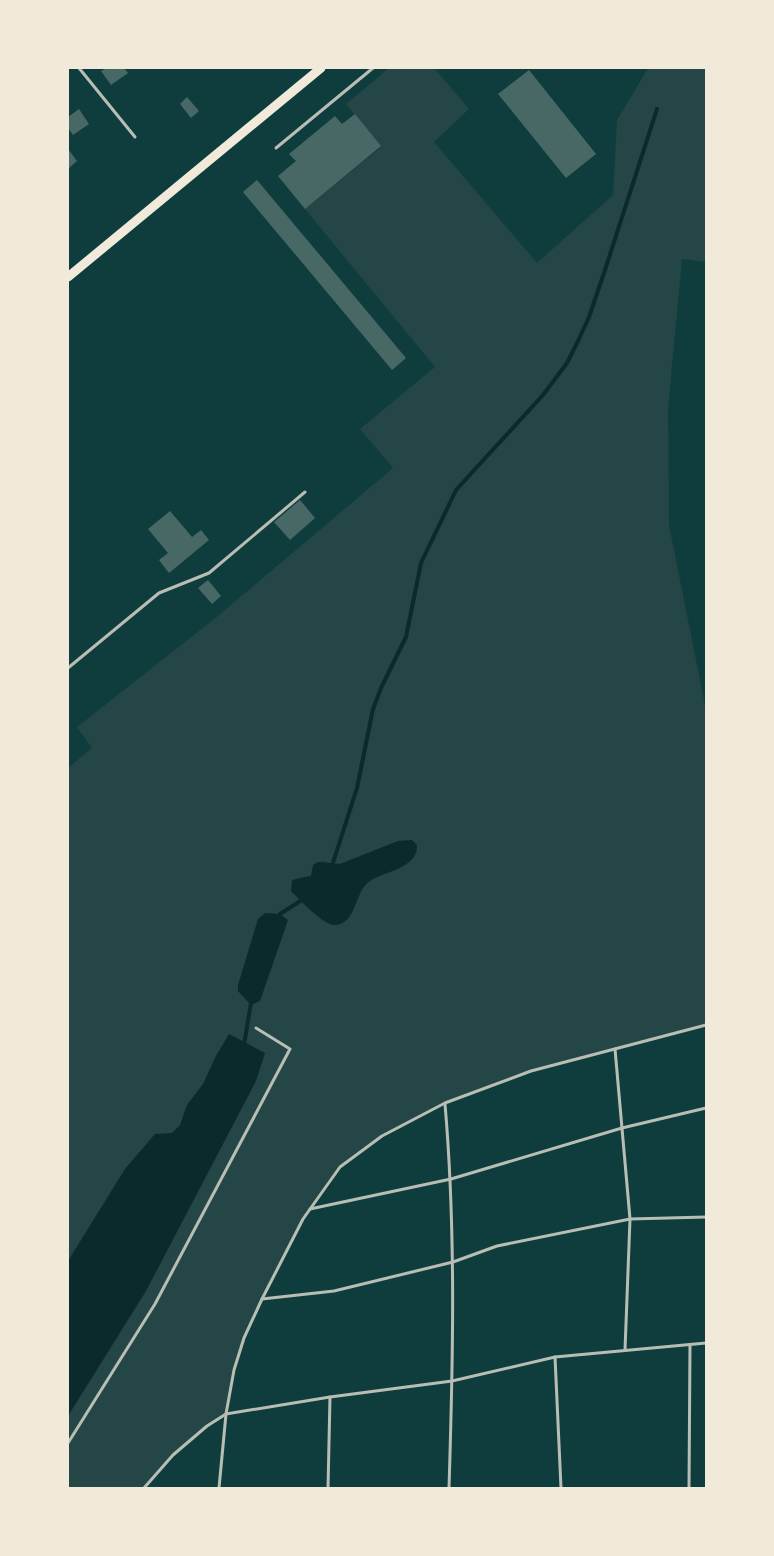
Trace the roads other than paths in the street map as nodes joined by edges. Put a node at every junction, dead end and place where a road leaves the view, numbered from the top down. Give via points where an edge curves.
1 (79, 68) edge
2 (321, 68) edge
3 (373, 68) edge
4 (135, 137) dead end
5 (276, 148) dead end
6 (68, 277) edge
7 (305, 492) dead end
8 (68, 668) edge
9 (706, 1025) edge
10 (256, 1028) dead end
11 (615, 1049) junction
12 (445, 1103) junction
13 (706, 1108) edge
14 (622, 1128) junction
15 (451, 1179) junction
16 (310, 1209) junction
17 (706, 1217) edge
18 (630, 1219) junction
19 (453, 1262) junction
20 (262, 1299) junction
21 (706, 1343) edge
22 (690, 1345) junction
23 (625, 1350) junction
24 (555, 1357) junction
25 (452, 1381) junction
26 (330, 1397) junction
27 (226, 1414) junction
28 (68, 1443) edge
29 (144, 1488) edge
30 (219, 1488) edge
31 (328, 1488) edge
32 (449, 1488) edge
33 (561, 1488) edge
34 (689, 1488) edge

1 - 4 lane
2 - 6 main road
3 - 5 lane
7 - 8 lane via 209,573 159,593
9 - 11 lane
10 - 28 lane via 290,1049 155,1304
11 - 12 lane via 531,1071
11 - 14 lane
12 - 15 lane
12 - 16 lane via 382,1137 340,1167
13 - 14 lane
14 - 15 lane
14 - 18 lane
15 - 16 lane
15 - 19 lane
16 - 20 lane
17 - 18 lane
18 - 19 lane via 497,1246
18 - 23 lane
19 - 20 lane via 316,1295
19 - 25 lane
20 - 27 lane via 244,1338
21 - 22 lane
22 - 23 lane
22 - 34 lane
23 - 24 lane
24 - 25 lane
24 - 33 lane
25 - 26 lane
25 - 32 lane
26 - 27 lane
26 - 31 lane
27 - 29 lane via 173,1455
27 - 30 lane

